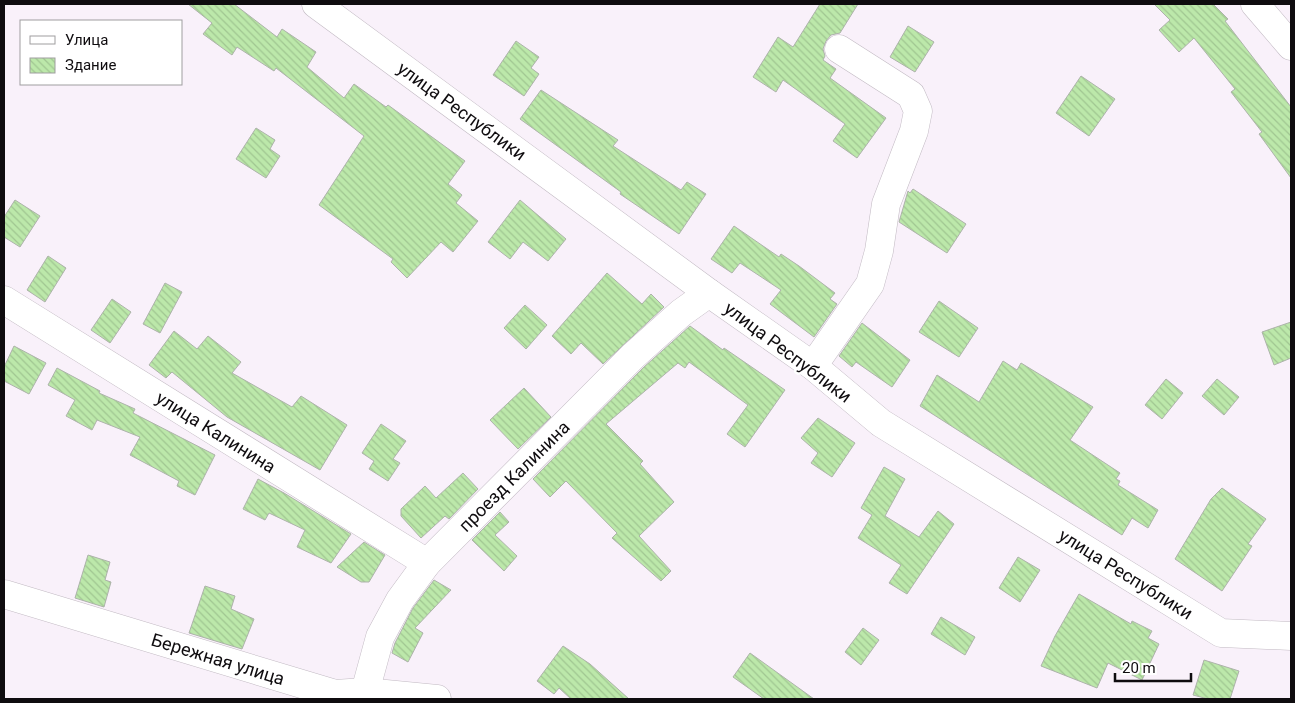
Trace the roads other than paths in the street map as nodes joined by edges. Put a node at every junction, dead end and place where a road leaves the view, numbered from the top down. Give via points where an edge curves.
1 (316, 4) edge
2 (1255, 4) edge
3 (1291, 46) edge
4 (839, 49) dead end
5 (709, 293) junction
6 (4, 300) edge
7 (813, 366) junction
8 (427, 563) junction
9 (4, 594) edge
10 (1291, 636) edge
11 (365, 692) junction
12 (437, 699) edge

1 - 5 street, улица Республики
2 - 3 street
4 - 7 street via 911,95 918,111 914,131 886,204 870,284
5 - 7 street, улица Республики
5 - 8 street, проезд Калинина via 681,312 633,356
6 - 8 street, улица Калинина
7 - 10 street, улица Республики via 881,423 1221,632
8 - 11 street, проезд Калинина via 400,600 380,637
9 - 11 street, Бережная улица via 335,694
11 - 12 street, Бережная улица

